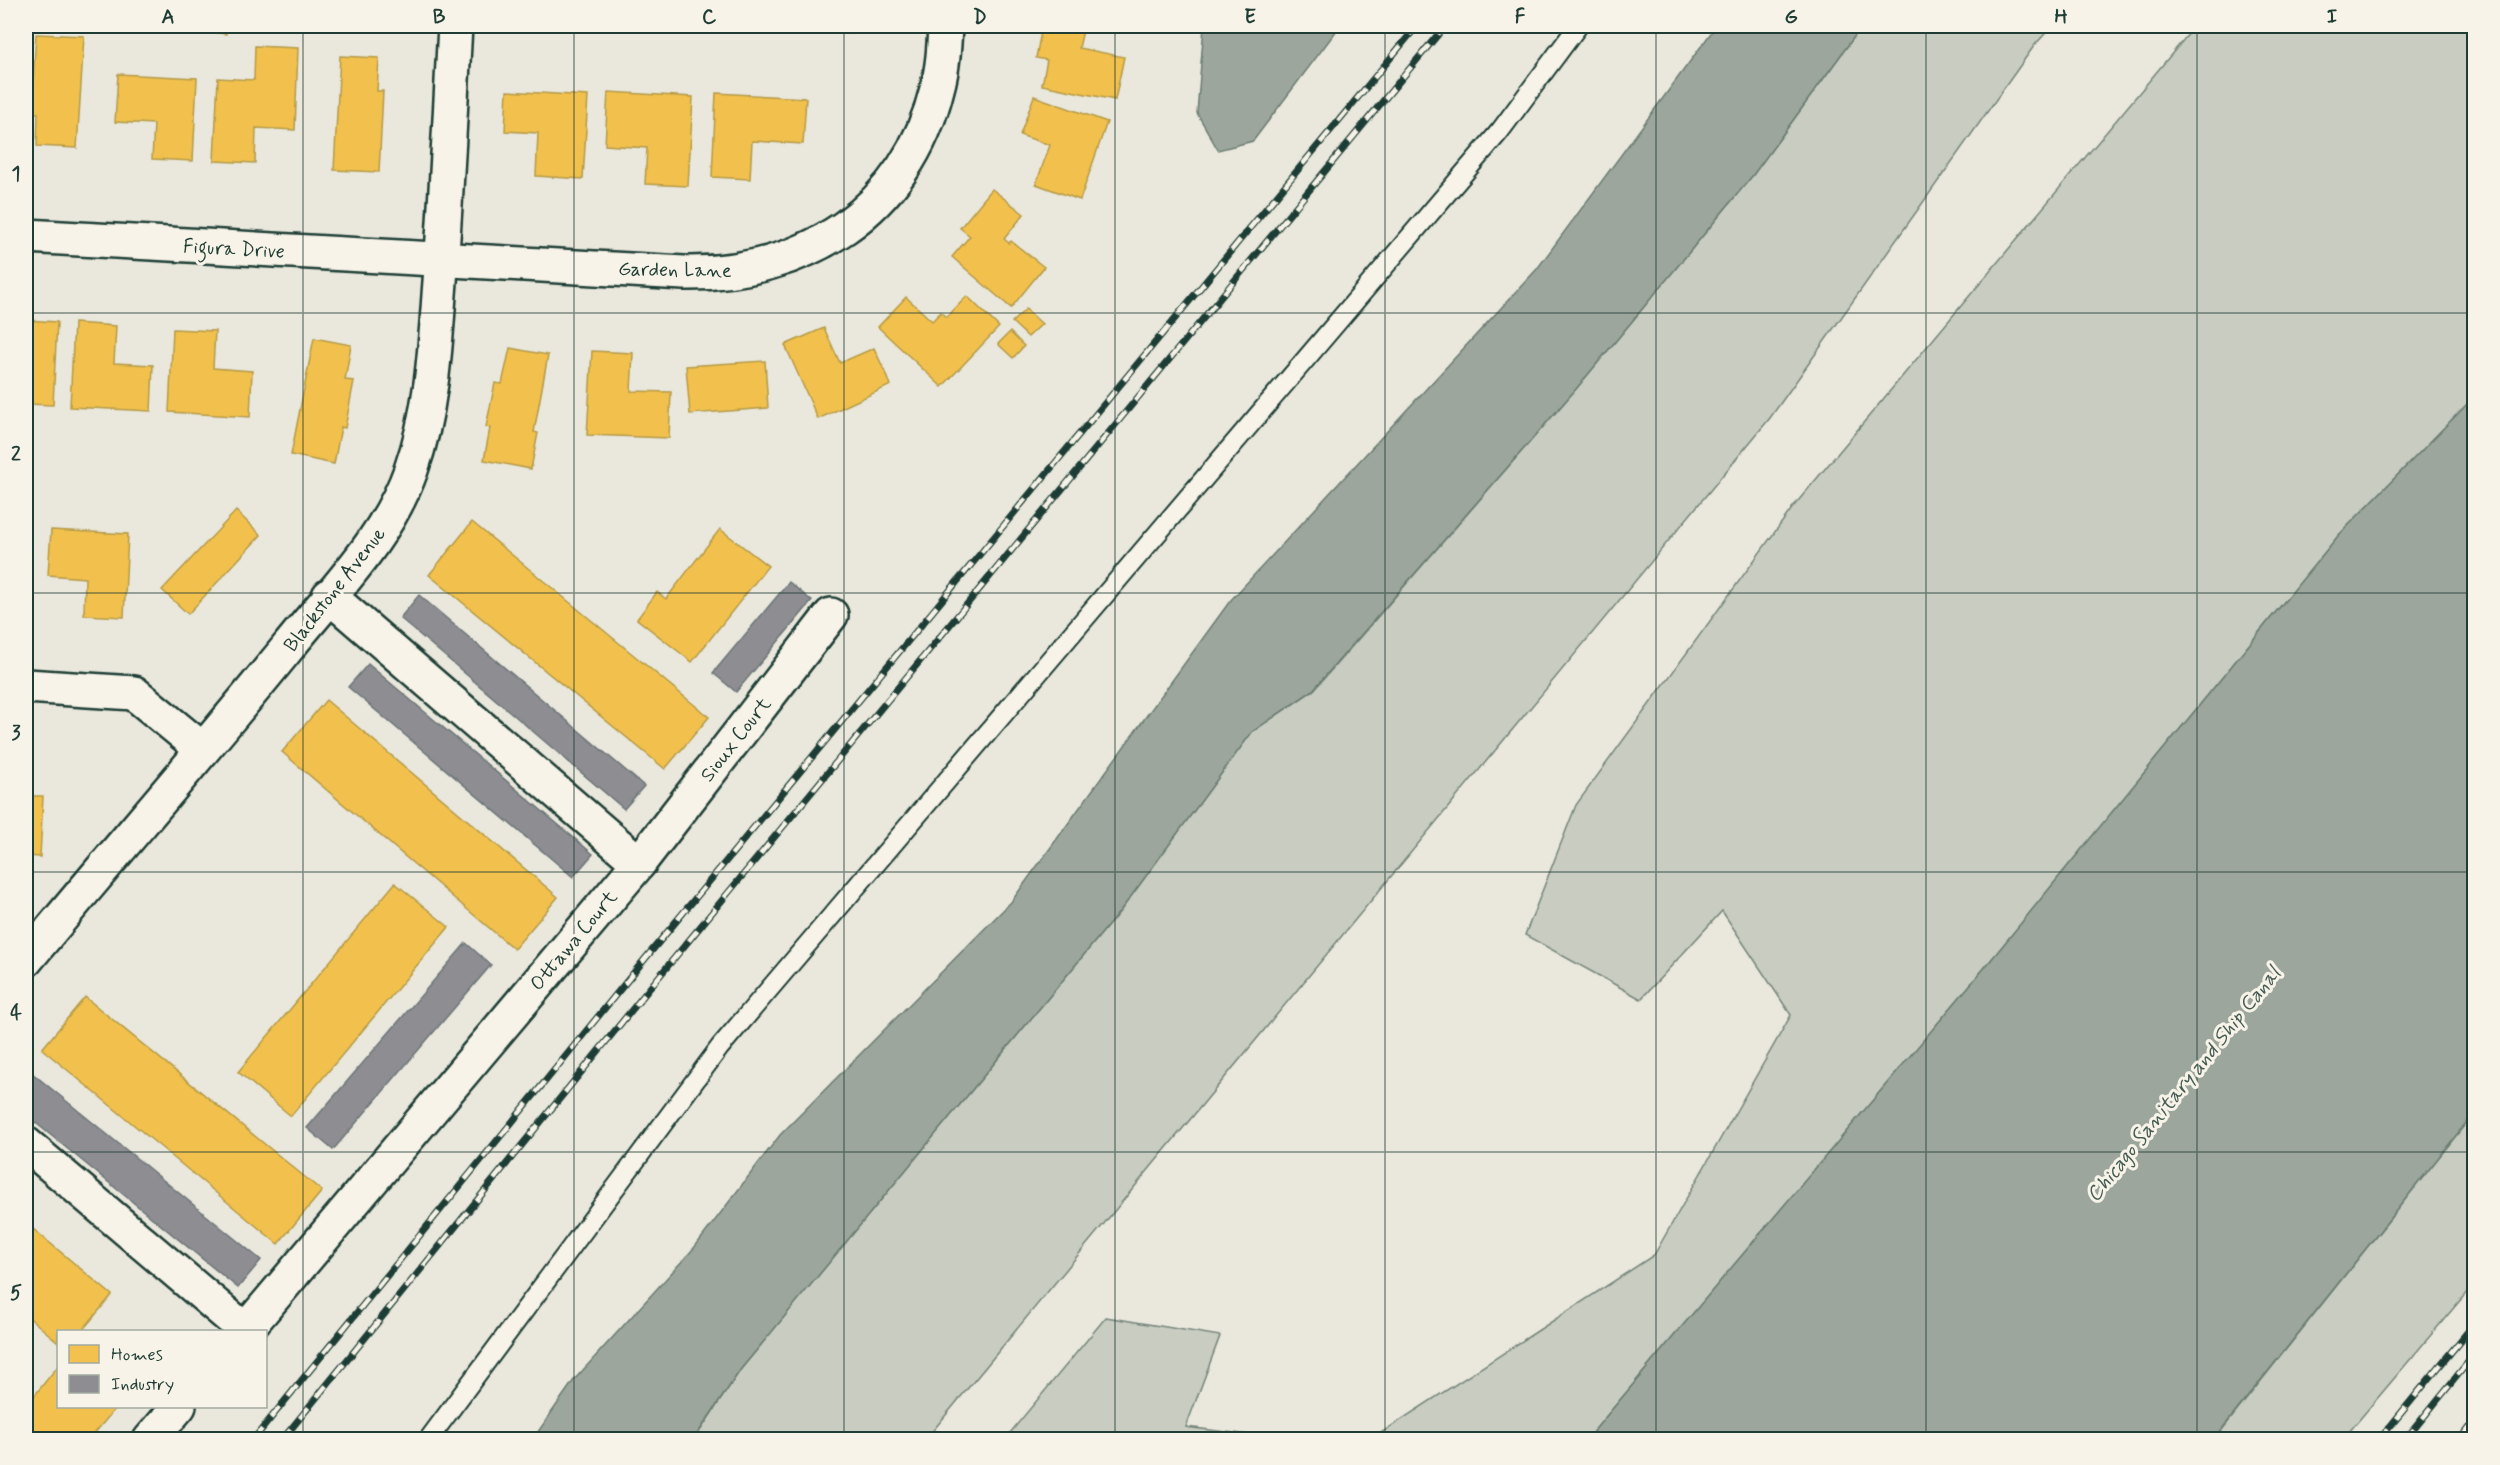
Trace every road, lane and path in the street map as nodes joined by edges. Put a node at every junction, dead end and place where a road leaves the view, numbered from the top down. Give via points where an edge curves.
1 (455, 26) edge
2 (945, 26) edge
3 (1578, 26) edge
4 (26, 236) edge
5 (442, 259) junction
6 (329, 596) junction
7 (831, 615) dead end
8 (26, 686) edge
9 (202, 749) junction
10 (639, 863) junction
11 (26, 960) edge
12 (26, 1144) edge
13 (243, 1330) edge
14 (245, 1330) edge
15 (178, 1408) edge
16 (2475, 1433) edge
17 (150, 1440) edge
18 (428, 1440) edge
19 (2469, 1440) edge

1 - 5 street, Blackstone Avenue
2 - 5 street, Garden Lane via 937,89 915,146 879,198 820,244 768,264 714,273
3 - 18 lane via 1500,131 720,1047
4 - 5 street, Figura Drive
5 - 6 street, Blackstone Avenue via 433,376 411,470 391,515
6 - 9 street, Blackstone Avenue
6 - 10 street
7 - 10 street, Sioux Court
8 - 9 street via 134,693
9 - 11 street, Blackstone Avenue
10 - 14 street, Ottawa Court
12 - 13 street
15 - 17 street
16 - 19 lane

